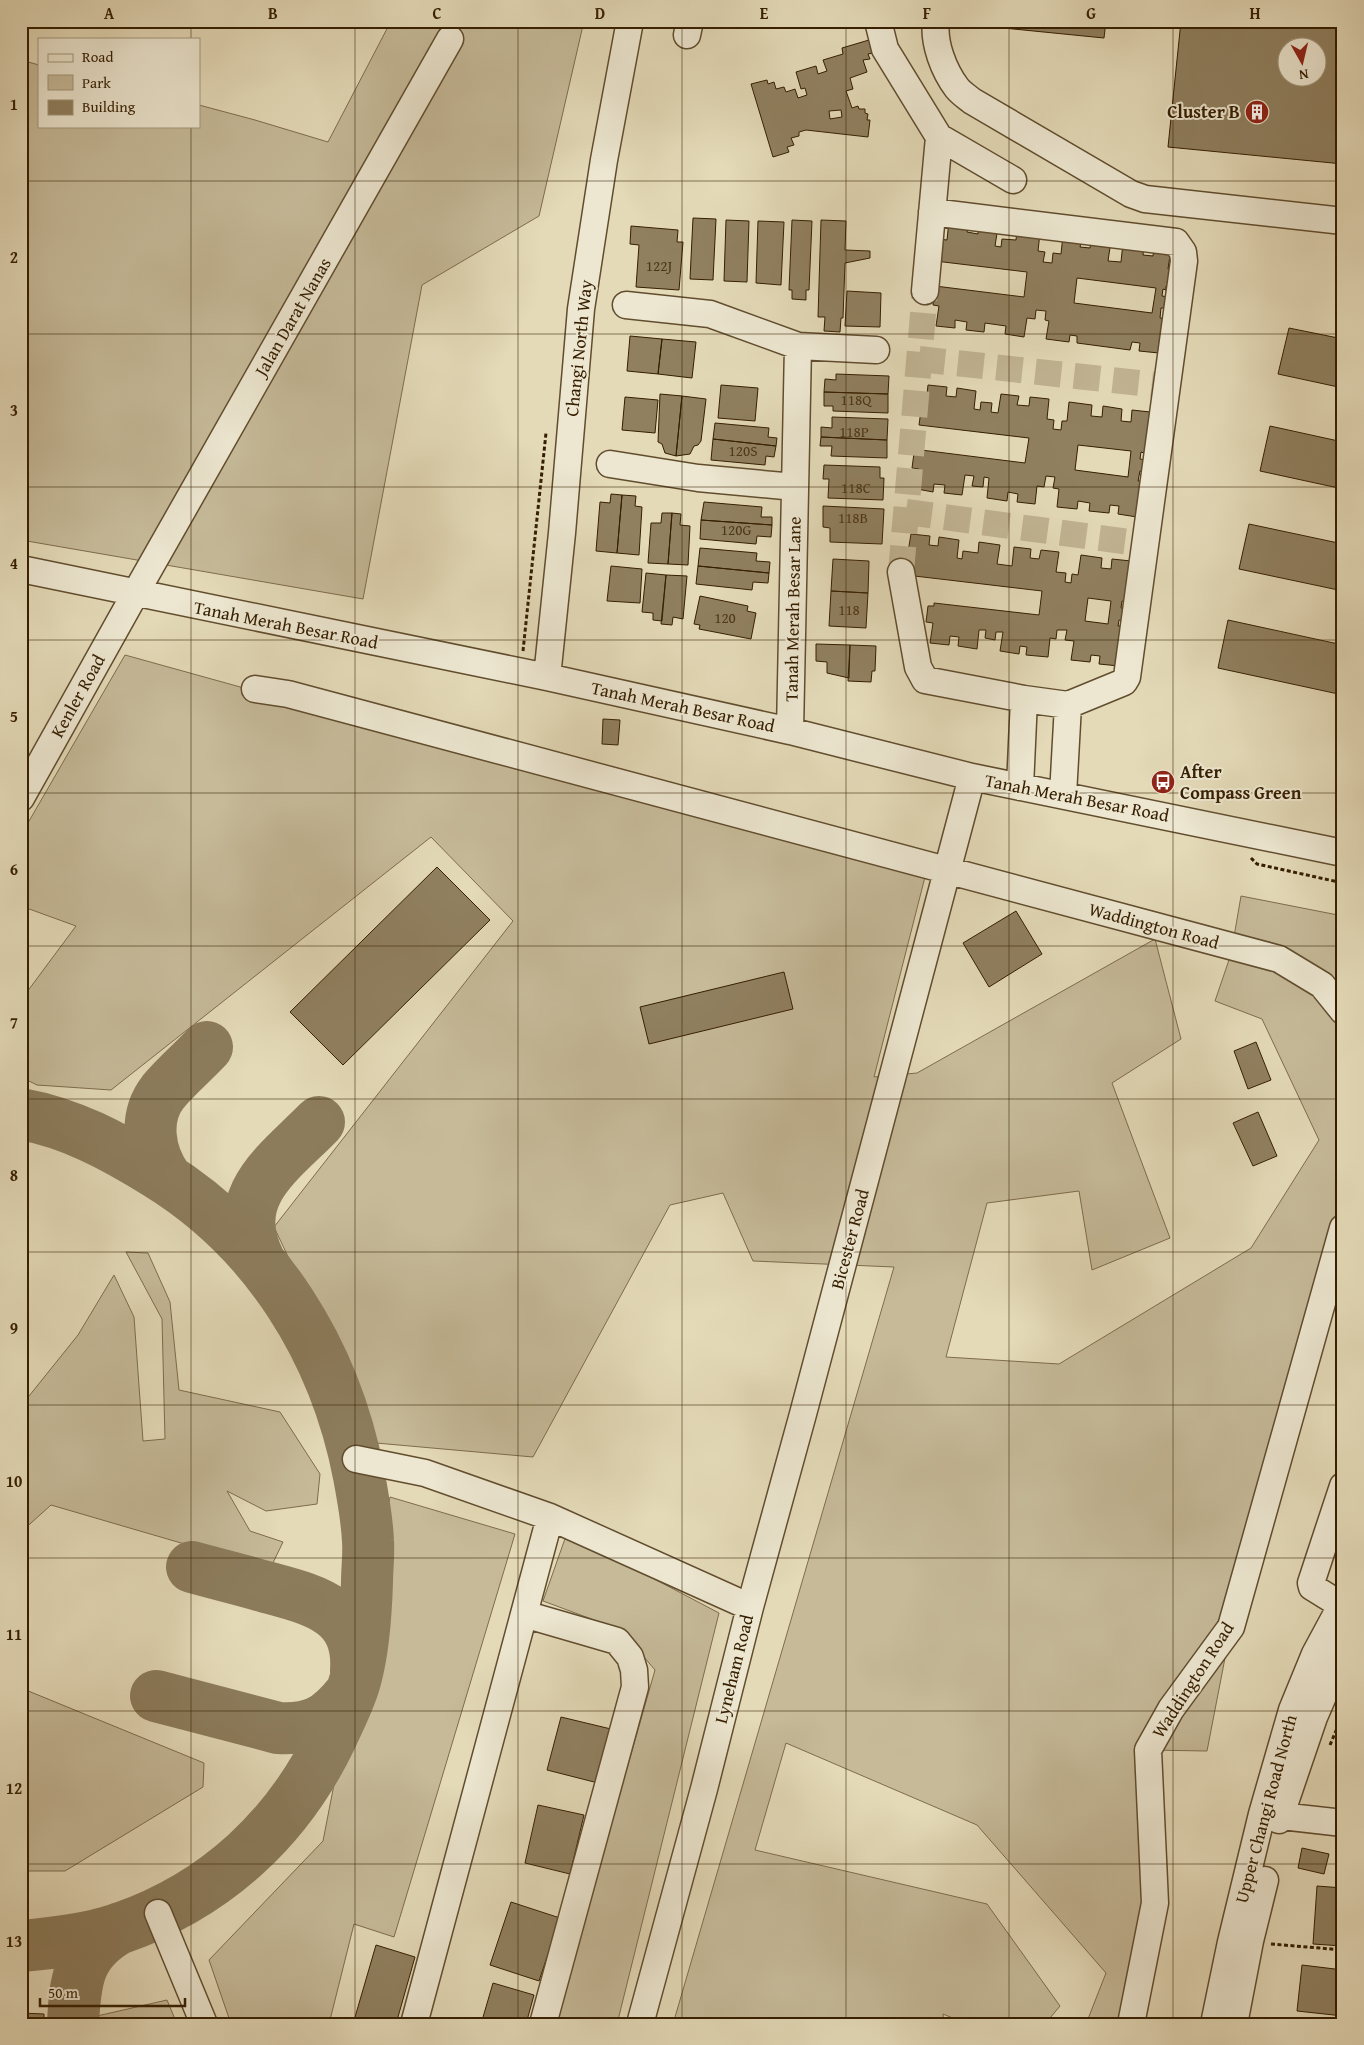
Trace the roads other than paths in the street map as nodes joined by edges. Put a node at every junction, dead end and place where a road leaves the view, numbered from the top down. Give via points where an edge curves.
1 (630, 21) edge
2 (878, 21) edge
3 (936, 21) edge
4 (450, 39) dead end
5 (939, 137) junction
6 (1013, 180) dead end
7 (932, 212) junction
8 (1343, 221) edge
9 (925, 291) tunnel mouth
10 (626, 305) dead end
11 (798, 346) junction
12 (876, 350) dead end
13 (610, 464) dead end
14 (795, 487) junction
15 (21, 569) edge
16 (901, 572) tunnel mouth
17 (135, 594) junction
18 (547, 677) junction
19 (255, 689) dead end
20 (1024, 699) junction
21 (1068, 705) junction
22 (790, 731) junction
23 (972, 777) junction
24 (1020, 787) junction
25 (1064, 795) junction
26 (21, 798) edge
27 (1343, 853) edge
28 (948, 870) junction
29 (1343, 1010) edge
30 (1343, 1228) edge
31 (356, 1459) dead end
32 (1343, 1486) edge
33 (550, 1518) junction
34 (1342, 1603) edge
35 (750, 1607) junction
36 (524, 1614) junction
37 (1343, 1650) edge
38 (1271, 1815) junction
39 (1343, 1823) edge
40 (158, 1913) dead end
41 (204, 2024) edge
42 (414, 2024) edge
43 (543, 2024) edge
44 (640, 2024) edge
45 (1131, 2024) edge
46 (1214, 2024) edge
47 (1234, 2024) edge

1 - 18 street, Changi North Way via 581,309
2 - 5 street via 884,49
3 - 8 street via 938,48 958,89 972,101 1131,194 1144,199
4 - 17 street, Jalan Darat Nanas
5 - 6 street
5 - 7 street
7 - 9 street
7 - 21 street via 1176,242 1182,252 1127,678 1118,685
10 - 11 street via 710,314
11 - 12 street
11 - 14 street, Tanah Merah Besar Lane
13 - 14 street via 698,478
14 - 22 street, Tanah Merah Besar Lane
15 - 17 street, Tanah Merah Besar Road
16 - 20 street via 918,667 926,680
17 - 18 street, Tanah Merah Besar Road
17 - 26 street, Kenler Road
18 - 22 street, Tanah Merah Besar Road
19 - 28 street, Waddington Road via 288,694
20 - 21 street
20 - 24 street
21 - 25 street
22 - 23 street, Tanah Merah Besar Road
23 - 24 street, Tanah Merah Besar Road
23 - 28 street, Bicester Road
24 - 25 street, Tanah Merah Besar Road
25 - 27 street, Tanah Merah Besar Road
28 - 29 street, Waddington Road via 1279,959 1322,986
28 - 35 street, Bicester Road
30 - 45 street, Waddington Road via 1231,1627 1171,1709 1148,1750 1154,1903
31 - 33 street, Lyneham Road via 425,1473
32 - 34 street via 1311,1583 1312,1587
33 - 35 street, Lyneham Road
33 - 36 street
34 - 38 street, Upper Changi Road North via 1315,1654 1292,1710
35 - 44 street, Lyneham Road
36 - 42 street
36 - 43 street via 617,1641 630,1657 635,1687
37 - 38 street, Upper Changi Road North
38 - 39 street
38 - 46 street, Upper Changi Road North via 1231,1942
38 - 47 street, Upper Changi Road North
40 - 41 street

